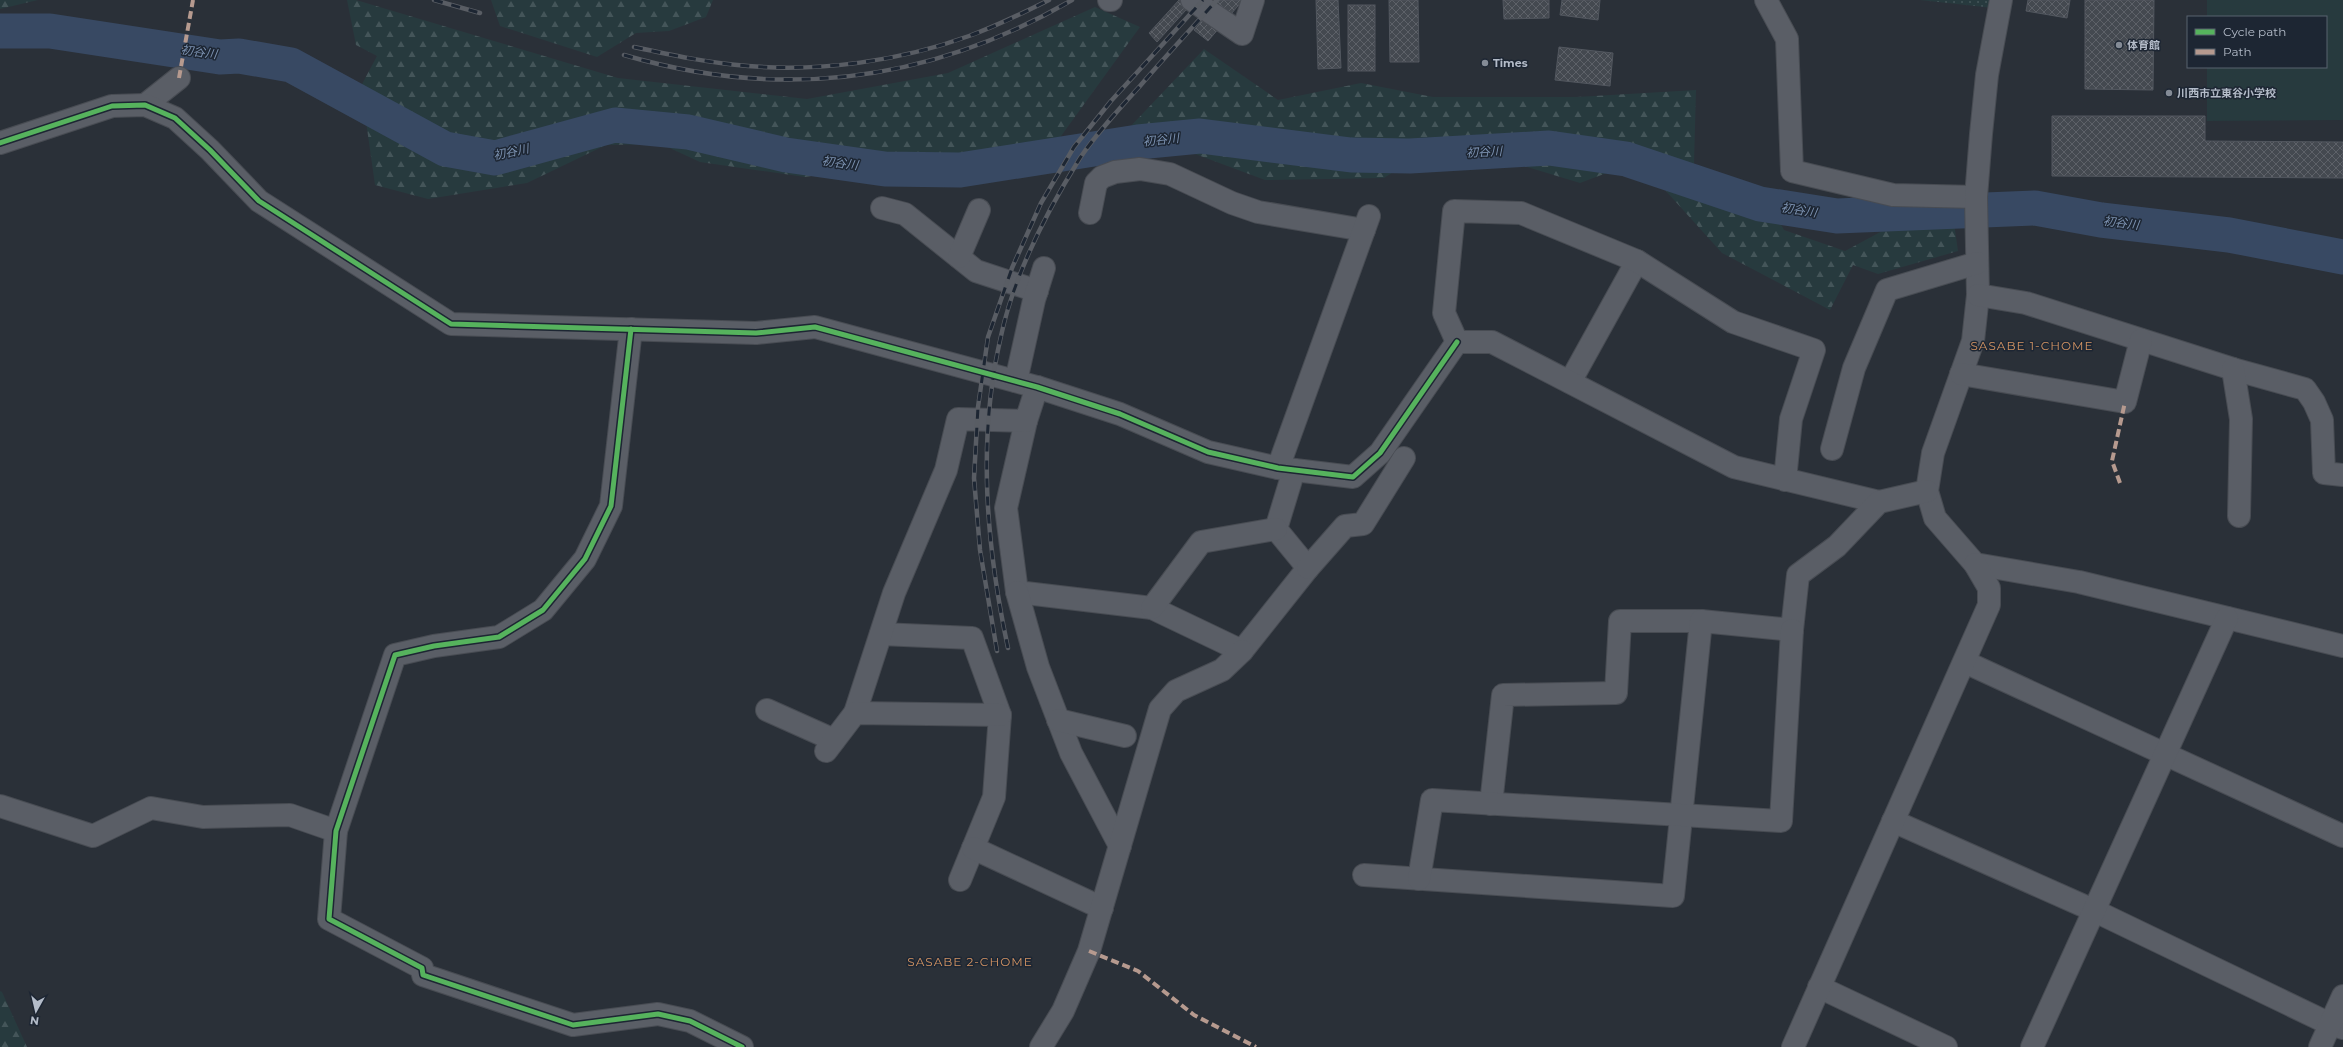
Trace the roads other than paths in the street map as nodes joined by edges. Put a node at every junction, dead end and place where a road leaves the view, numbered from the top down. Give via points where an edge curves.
1 (1192, 0) edge
2 (1252, 0) edge
3 (1766, 0) edge
4 (2001, 0) edge
5 (179, 78) dead end
6 (145, 105) junction
7 (0, 143) edge
8 (1976, 197) junction
9 (882, 208) dead end
10 (979, 210) dead end
11 (1090, 213) dead end
12 (959, 257) junction
13 (1637, 261) junction
14 (1976, 263) junction
15 (1044, 268) dead end
16 (1037, 291) junction
17 (1978, 295) junction
18 (631, 329) junction
19 (2141, 340) junction
20 (1457, 342) junction
21 (2233, 370) junction
22 (1961, 374) junction
23 (1570, 382) junction
24 (1027, 384) junction
25 (1026, 421) junction
26 (1832, 449) dead end
27 (1404, 458) dead end
28 (1286, 469) junction
29 (2343, 475) edge
30 (1784, 480) junction
31 (1927, 491) junction
32 (1879, 502) junction
33 (2239, 516) dead end
34 (1276, 529) junction
35 (1975, 564) junction
36 (1308, 568) junction
37 (1017, 592) junction
38 (1152, 608) junction
39 (2227, 618) junction
40 (1701, 621) junction
41 (1792, 630) junction
42 (881, 634) junction
43 (2343, 646) edge
44 (1242, 651) junction
45 (1965, 662) junction
46 (767, 710) dead end
47 (855, 713) junction
48 (1000, 714) junction
49 (1058, 720) junction
50 (1125, 736) dead end
51 (2167, 755) junction
52 (1491, 804) junction
53 (0, 806) edge
54 (1681, 815) junction
55 (1893, 820) junction
56 (336, 831) junction
57 (2343, 836) edge
58 (1120, 846) junction
59 (973, 848) junction
60 (1364, 875) dead end
61 (1419, 878) junction
62 (960, 880) dead end
63 (1102, 908) junction
64 (2094, 910) junction
65 (1819, 988) junction
66 (2343, 996) edge
67 (2336, 1026) edge
68 (742, 1047) edge
69 (1042, 1047) edge
70 (1793, 1047) edge
71 (1946, 1047) edge
72 (2032, 1047) edge
73 (2320, 1047) edge

1 - 2 street via 1242,34
3 - 8 street via 1787,39 1792,171 1893,195
4 - 8 street via 1987,75
5 - 6 street
6 - 7 street via 112,106
6 - 18 street via 175,118 259,201 451,324
8 - 14 street
9 - 12 street via 905,214
10 - 12 street
11 - 28 street via 1096,183 1102,177 1115,172 1140,169 1170,174 1232,203 1258,212 1367,223
12 - 16 street via 976,271
13 - 20 street via 1521,213 1454,211 1444,313
13 - 23 street
13 - 30 street via 1733,322 1814,350 1791,419
14 - 17 street
14 - 26 street via 1887,290 1854,368
15 - 16 street
16 - 24 street
17 - 19 street via 2026,304
17 - 22 street via 1973,341
18 - 24 street via 756,333 815,327
18 - 56 street via 611,506 585,559 543,610 499,637 434,646 396,655
19 - 21 street
19 - 22 street via 2125,402
20 - 23 street via 1492,342
20 - 28 street via 1380,453 1353,477
21 - 29 street via 2305,389 2322,420 2324,473
21 - 33 street via 2241,419
22 - 31 street via 1933,453
23 - 30 street via 1734,467
24 - 25 street
24 - 28 street via 1120,414 1208,452
25 - 37 street via 1006,508
25 - 42 street via 958,419 946,470 894,593
27 - 36 street via 1363,524 1345,526
28 - 34 street
30 - 32 street
31 - 32 street
31 - 35 street via 1935,518
32 - 41 street via 1837,546 1798,576
34 - 36 street
34 - 38 street via 1201,542
35 - 39 street via 2079,582
35 - 45 street via 1990,588 1989,605
36 - 44 street
37 - 38 street
37 - 49 street via 1038,667
38 - 44 street
39 - 43 street
39 - 51 street
40 - 41 street
40 - 52 street via 1620,621 1616,693 1503,695
40 - 54 street
41 - 54 street via 1781,821
42 - 47 street
42 - 48 street via 972,638
44 - 58 street via 1222,670 1176,691 1160,709
45 - 51 street
45 - 55 street
46 - 47 street via 830,746
47 - 48 street
48 - 59 street via 994,796
49 - 50 street
49 - 58 street via 1071,753
51 - 57 street
51 - 64 street
52 - 54 street
52 - 61 street via 1432,800
53 - 56 street via 93,836 152,808 203,817 290,815
54 - 61 street via 1673,896
55 - 64 street
55 - 65 street
56 - 68 street via 329,919 422,968 423,975 573,1025 658,1014 690,1021
58 - 63 street
59 - 62 street
59 - 63 street
60 - 61 street
63 - 69 street via 1066,1004
64 - 67 street
64 - 72 street
65 - 70 street
65 - 71 street
66 - 67 street
67 - 73 street

